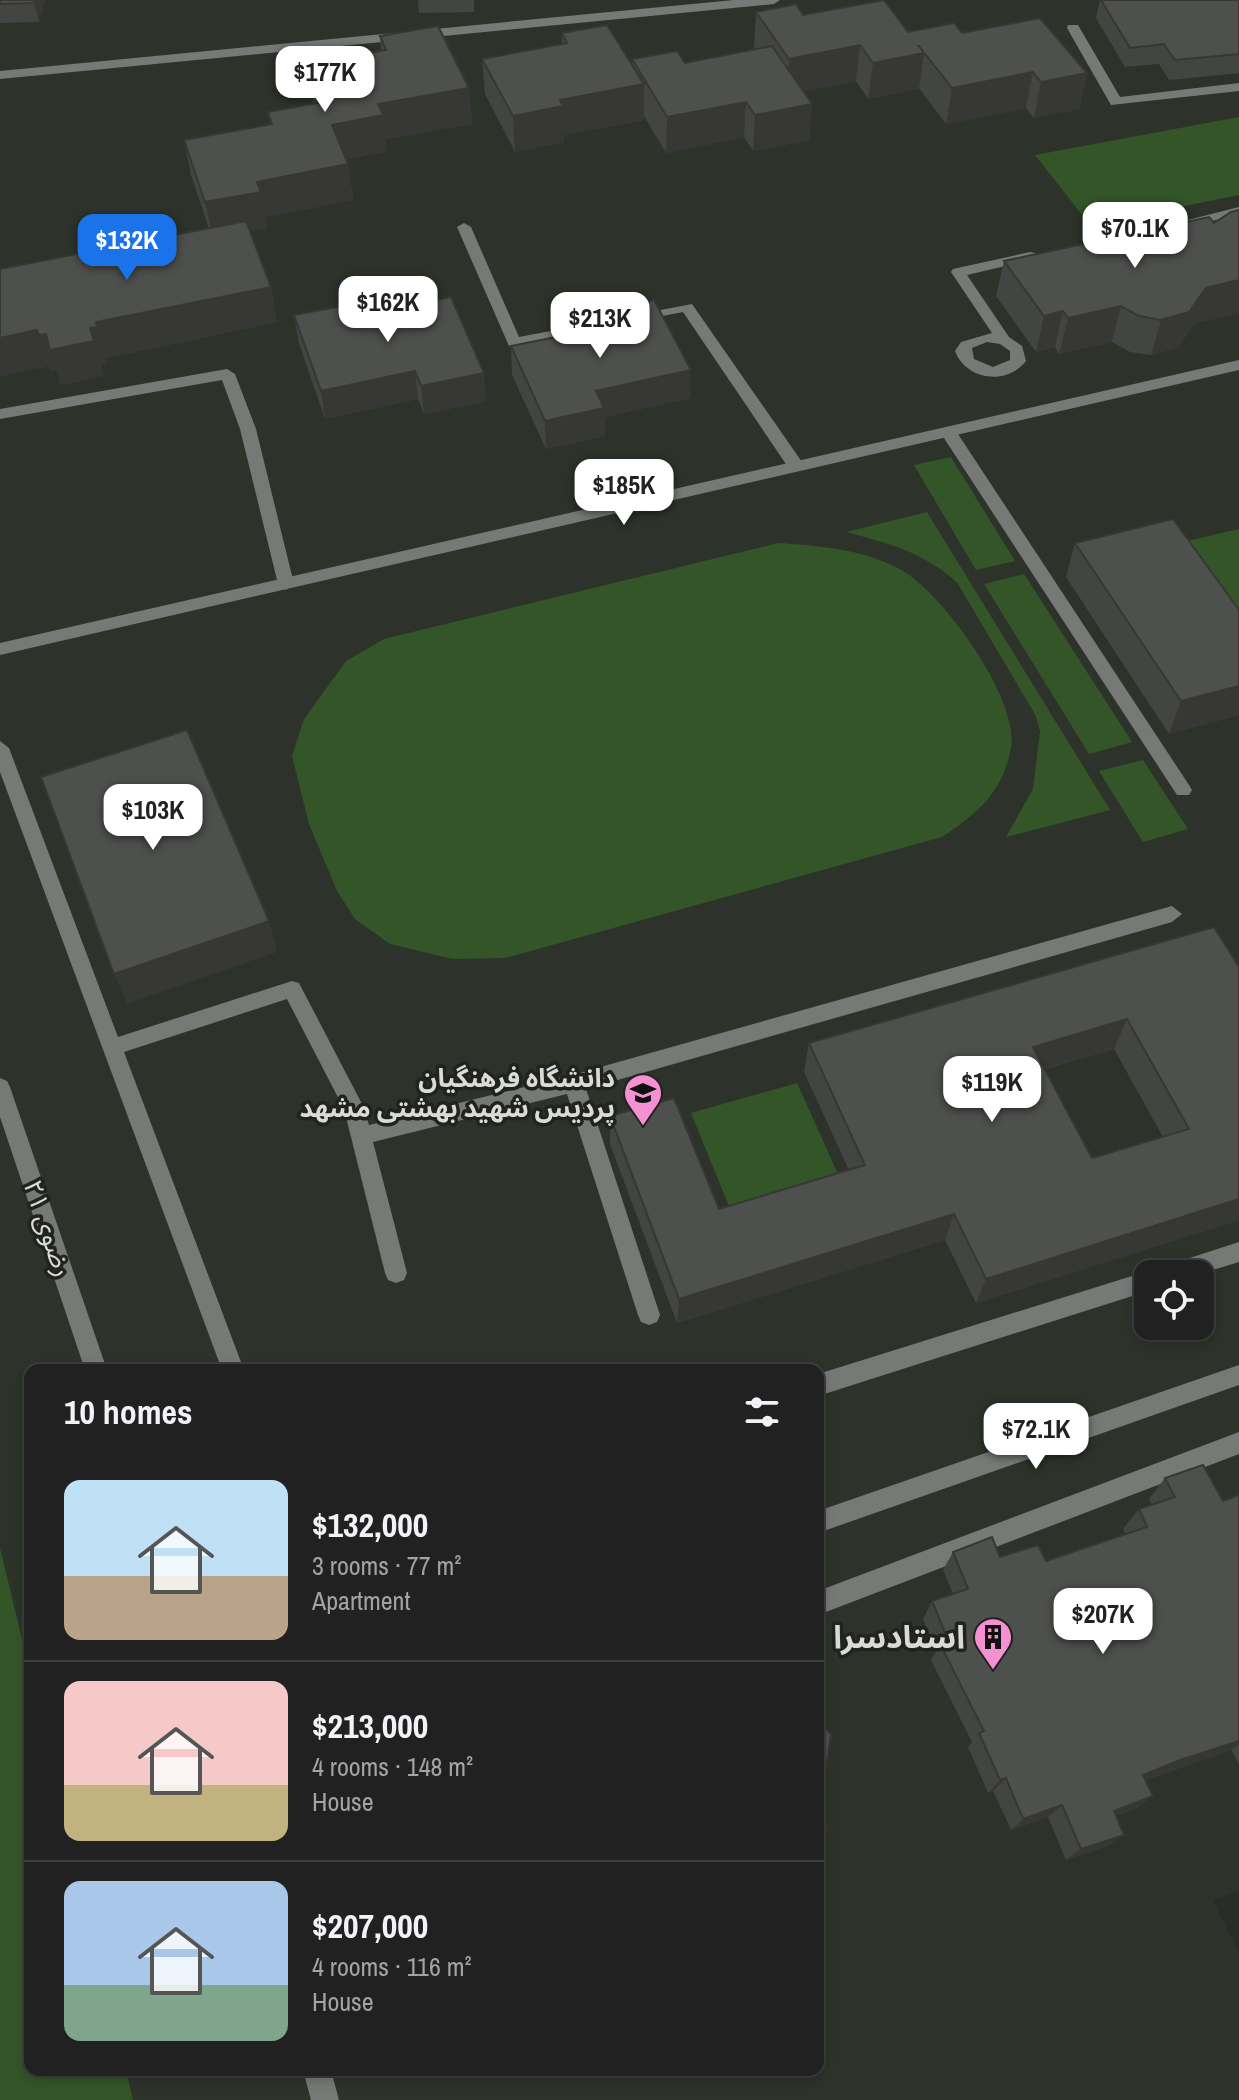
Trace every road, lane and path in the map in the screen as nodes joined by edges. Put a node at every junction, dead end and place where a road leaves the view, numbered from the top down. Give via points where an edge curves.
1 (774, 0) edge
2 (1073, 28) dead end
3 (0, 75) edge
4 (1239, 87) edge
5 (1239, 211) edge
6 (464, 227) dead end
7 (1166, 227) edge
8 (1047, 253) edge
9 (1004, 340) dead end
10 (1239, 365) edge
11 (0, 414) edge
12 (948, 432) junction
13 (796, 466) junction
14 (286, 584) junction
15 (0, 649) edge
16 (0, 748) edge
17 (1183, 790) dead end
18 (1172, 914) dead end
19 (112, 1047) junction
20 (574, 1083) junction
21 (0, 1087) edge
22 (361, 1136) junction
23 (1239, 1252) edge
24 (1214, 1260) edge
25 (396, 1273) dead end
26 (1134, 1285) edge
27 (649, 1315) dead end
28 (94, 1364) edge
29 (231, 1364) edge
30 (1239, 1375) edge
31 (824, 1383) edge
32 (1239, 1443) edge
33 (824, 1520) edge
34 (824, 1601) edge
35 (319, 2076) edge
36 (325, 2100) edge

1 - 3 street
2 - 4 street via 1116,102
5 - 7 street
6 - 13 street via 514,343 687,307
8 - 9 street via 958,272
10 - 12 street
11 - 14 street via 227,374 248,429
12 - 13 street
12 - 17 street
13 - 14 street
14 - 15 street
16 - 19 street
18 - 20 street
19 - 22 street via 292,989 354,1108
19 - 29 street
20 - 22 street
20 - 27 street
21 - 28 street, رضوی ۲۱
22 - 25 street
23 - 24 street
26 - 31 street
30 - 33 street
32 - 34 street
35 - 36 street

